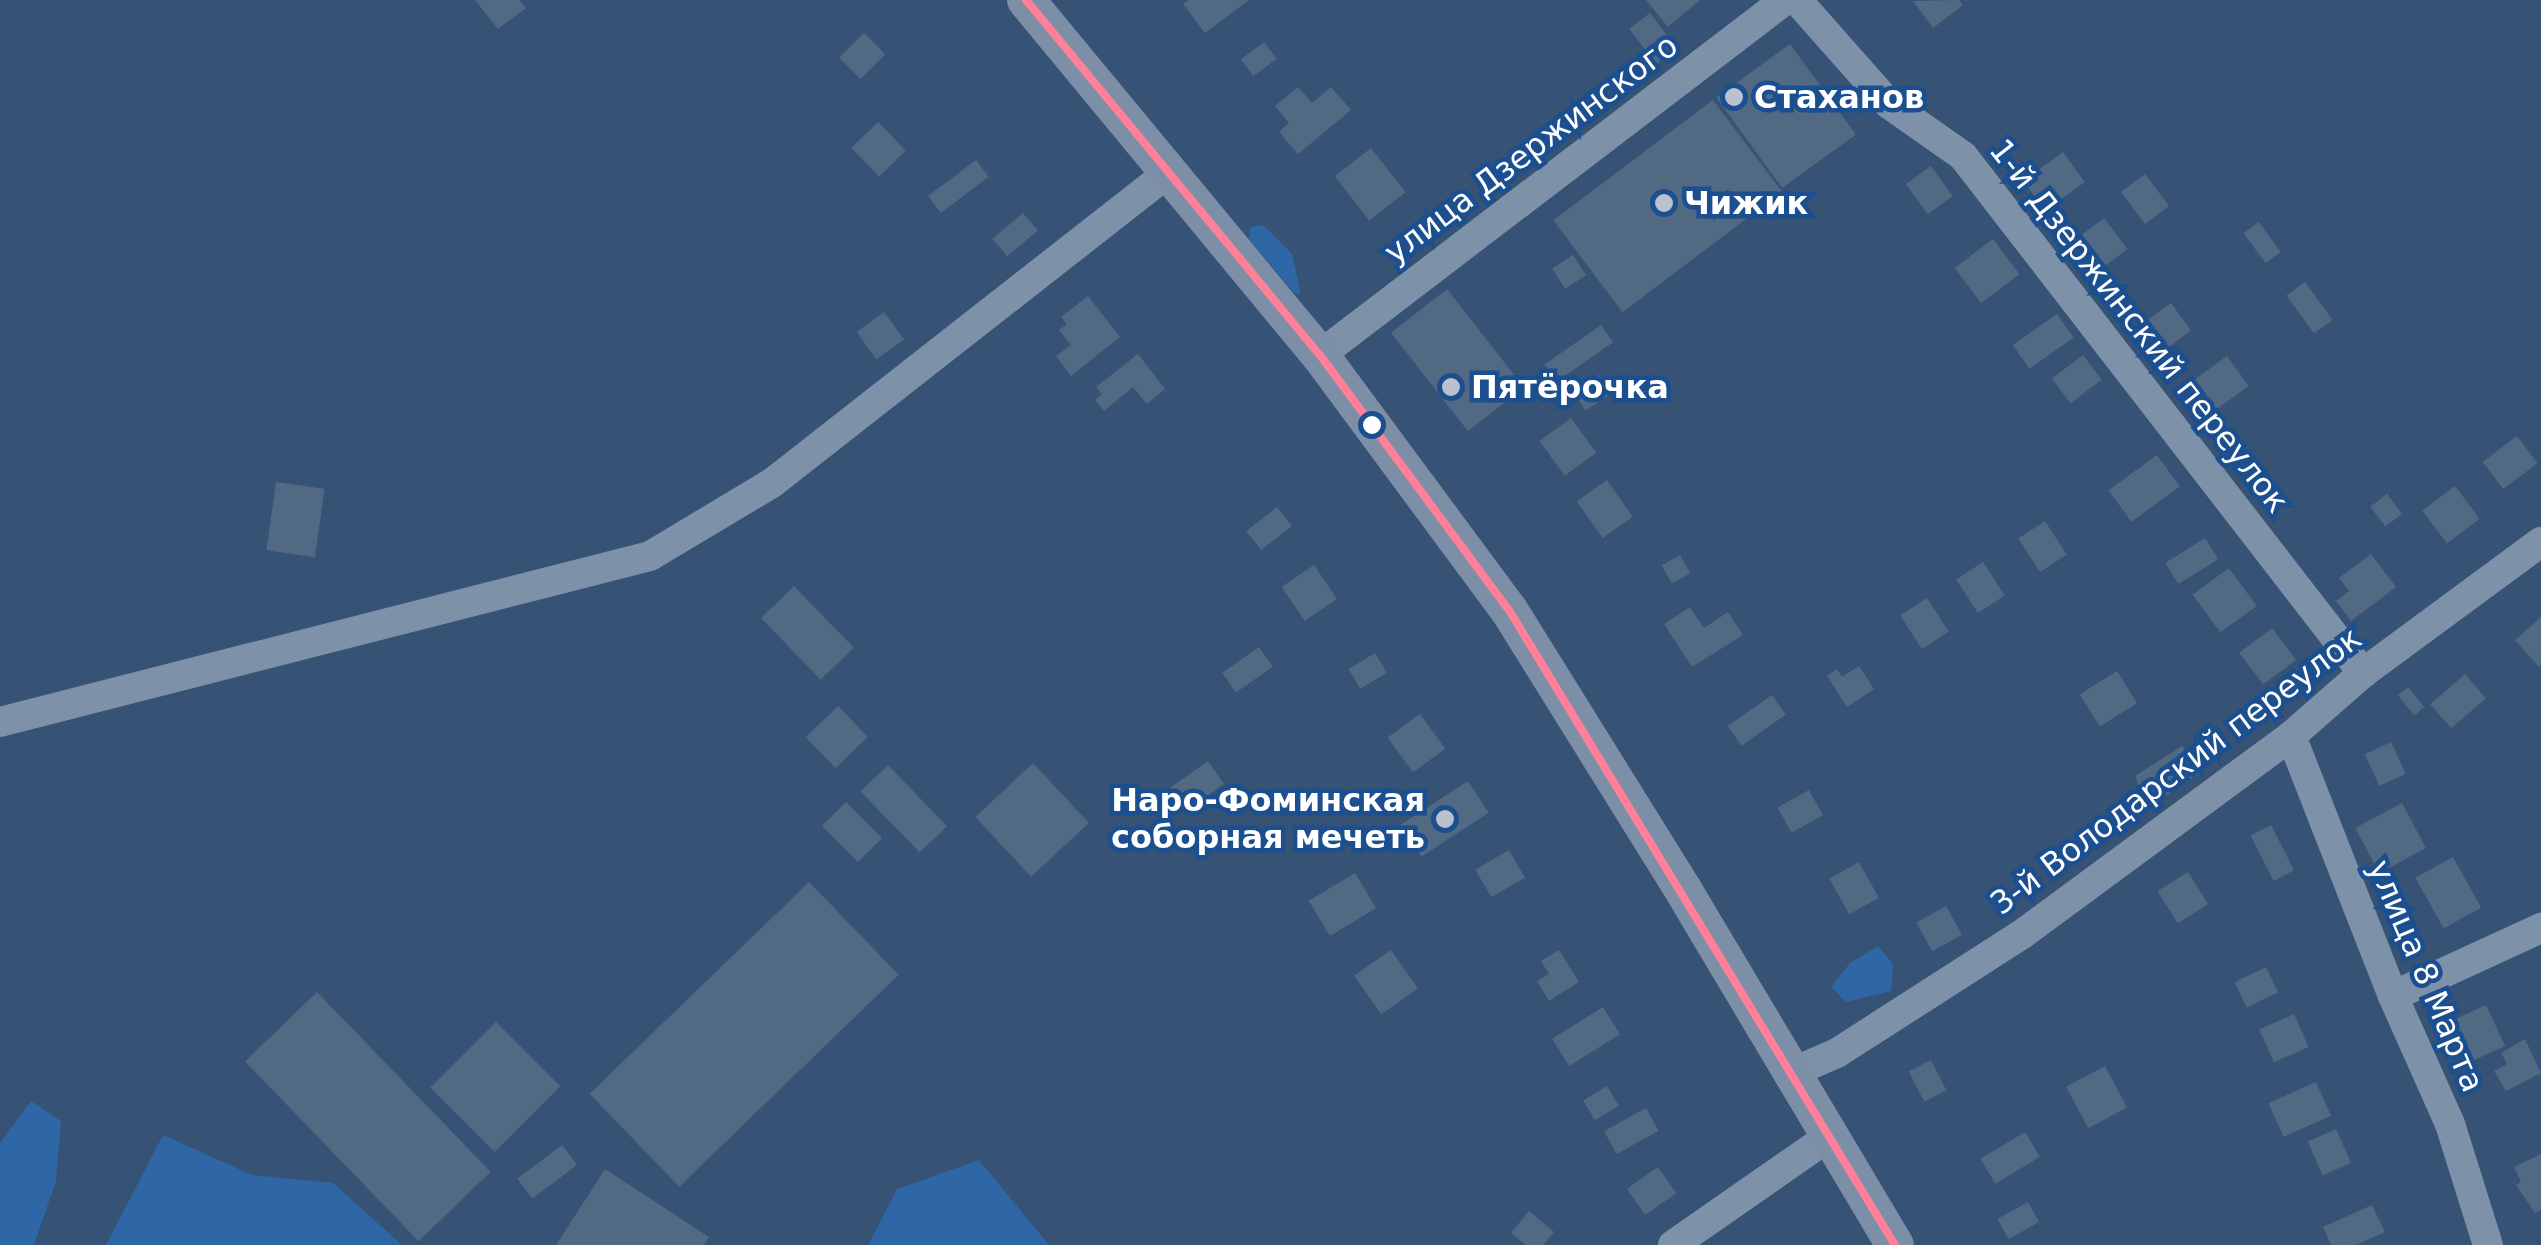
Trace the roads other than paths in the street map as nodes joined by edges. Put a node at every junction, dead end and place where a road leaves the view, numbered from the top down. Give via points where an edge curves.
1 (1026, 0) edge
2 (1785, 0) edge
3 (1797, 0) edge
4 (1168, 172) junction
5 (1320, 355) junction
6 (2541, 542) edge
7 (2363, 673) junction
8 (0, 722) edge
9 (2291, 736) junction
10 (2541, 928) edge
11 (2393, 996) junction
12 (1793, 1072) junction
13 (1830, 1136) junction
14 (1673, 1245) edge
15 (1895, 1245) edge
16 (2488, 1245) edge

1 - 4 main road
2 - 5 street, улица Дзержинского
3 - 7 street, 1-й Дзержинский переулок via 1889,104 1964,156
4 - 5 main road
4 - 8 street via 772,483 650,556
5 - 12 main road via 1508,610
6 - 7 street, 3-й Володарский переулок
7 - 9 street, 3-й Володарский переулок
9 - 11 street, улица 8 Марта
9 - 12 street, 3-й Володарский переулок via 2021,934 1837,1052
10 - 11 street
11 - 16 street, улица 8 Марта via 2450,1124
12 - 13 main road
13 - 14 street
13 - 15 main road

